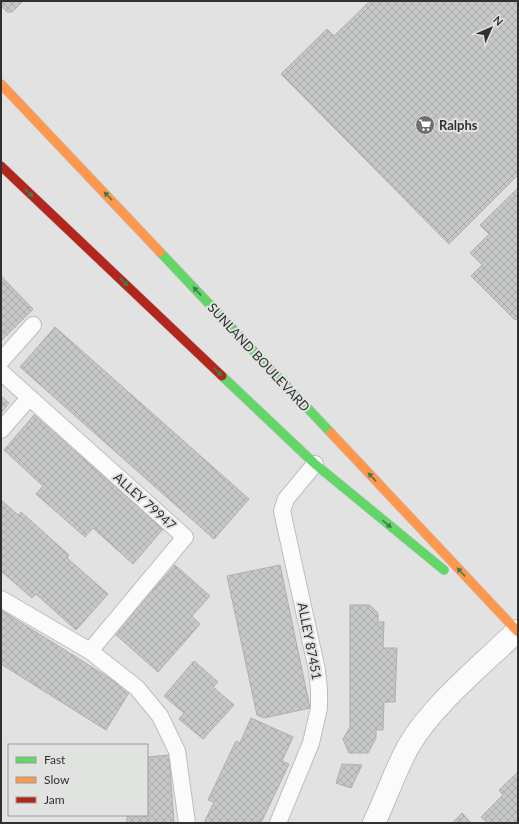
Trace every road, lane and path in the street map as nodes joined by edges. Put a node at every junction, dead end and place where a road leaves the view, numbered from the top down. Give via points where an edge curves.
1 (1, 84) edge
2 (1, 166) edge
3 (34, 325) dead end
4 (1, 361) edge
5 (1, 372) edge
6 (29, 398) junction
7 (1, 430) edge
8 (315, 464) junction
9 (1, 598) edge
10 (517, 632) edge
11 (90, 651) junction
12 (187, 823) edge
13 (278, 823) edge
14 (374, 823) edge

10 -> 1 main road, SUNLAND BOULEVARD
2 -> 8 main road
3 - 4 lane
5 - 6 lane
6 - 7 lane
6 - 11 lane, ALLEY 79947 via 186,537
8 -> 10 main road
8 - 13 lane, ALLEY 87451 via 286,499 282,511 317,670 319,708 311,743
9 - 11 lane
10 - 14 street via 439,706 424,725 408,747
11 - 12 lane via 137,688 160,716 177,751

